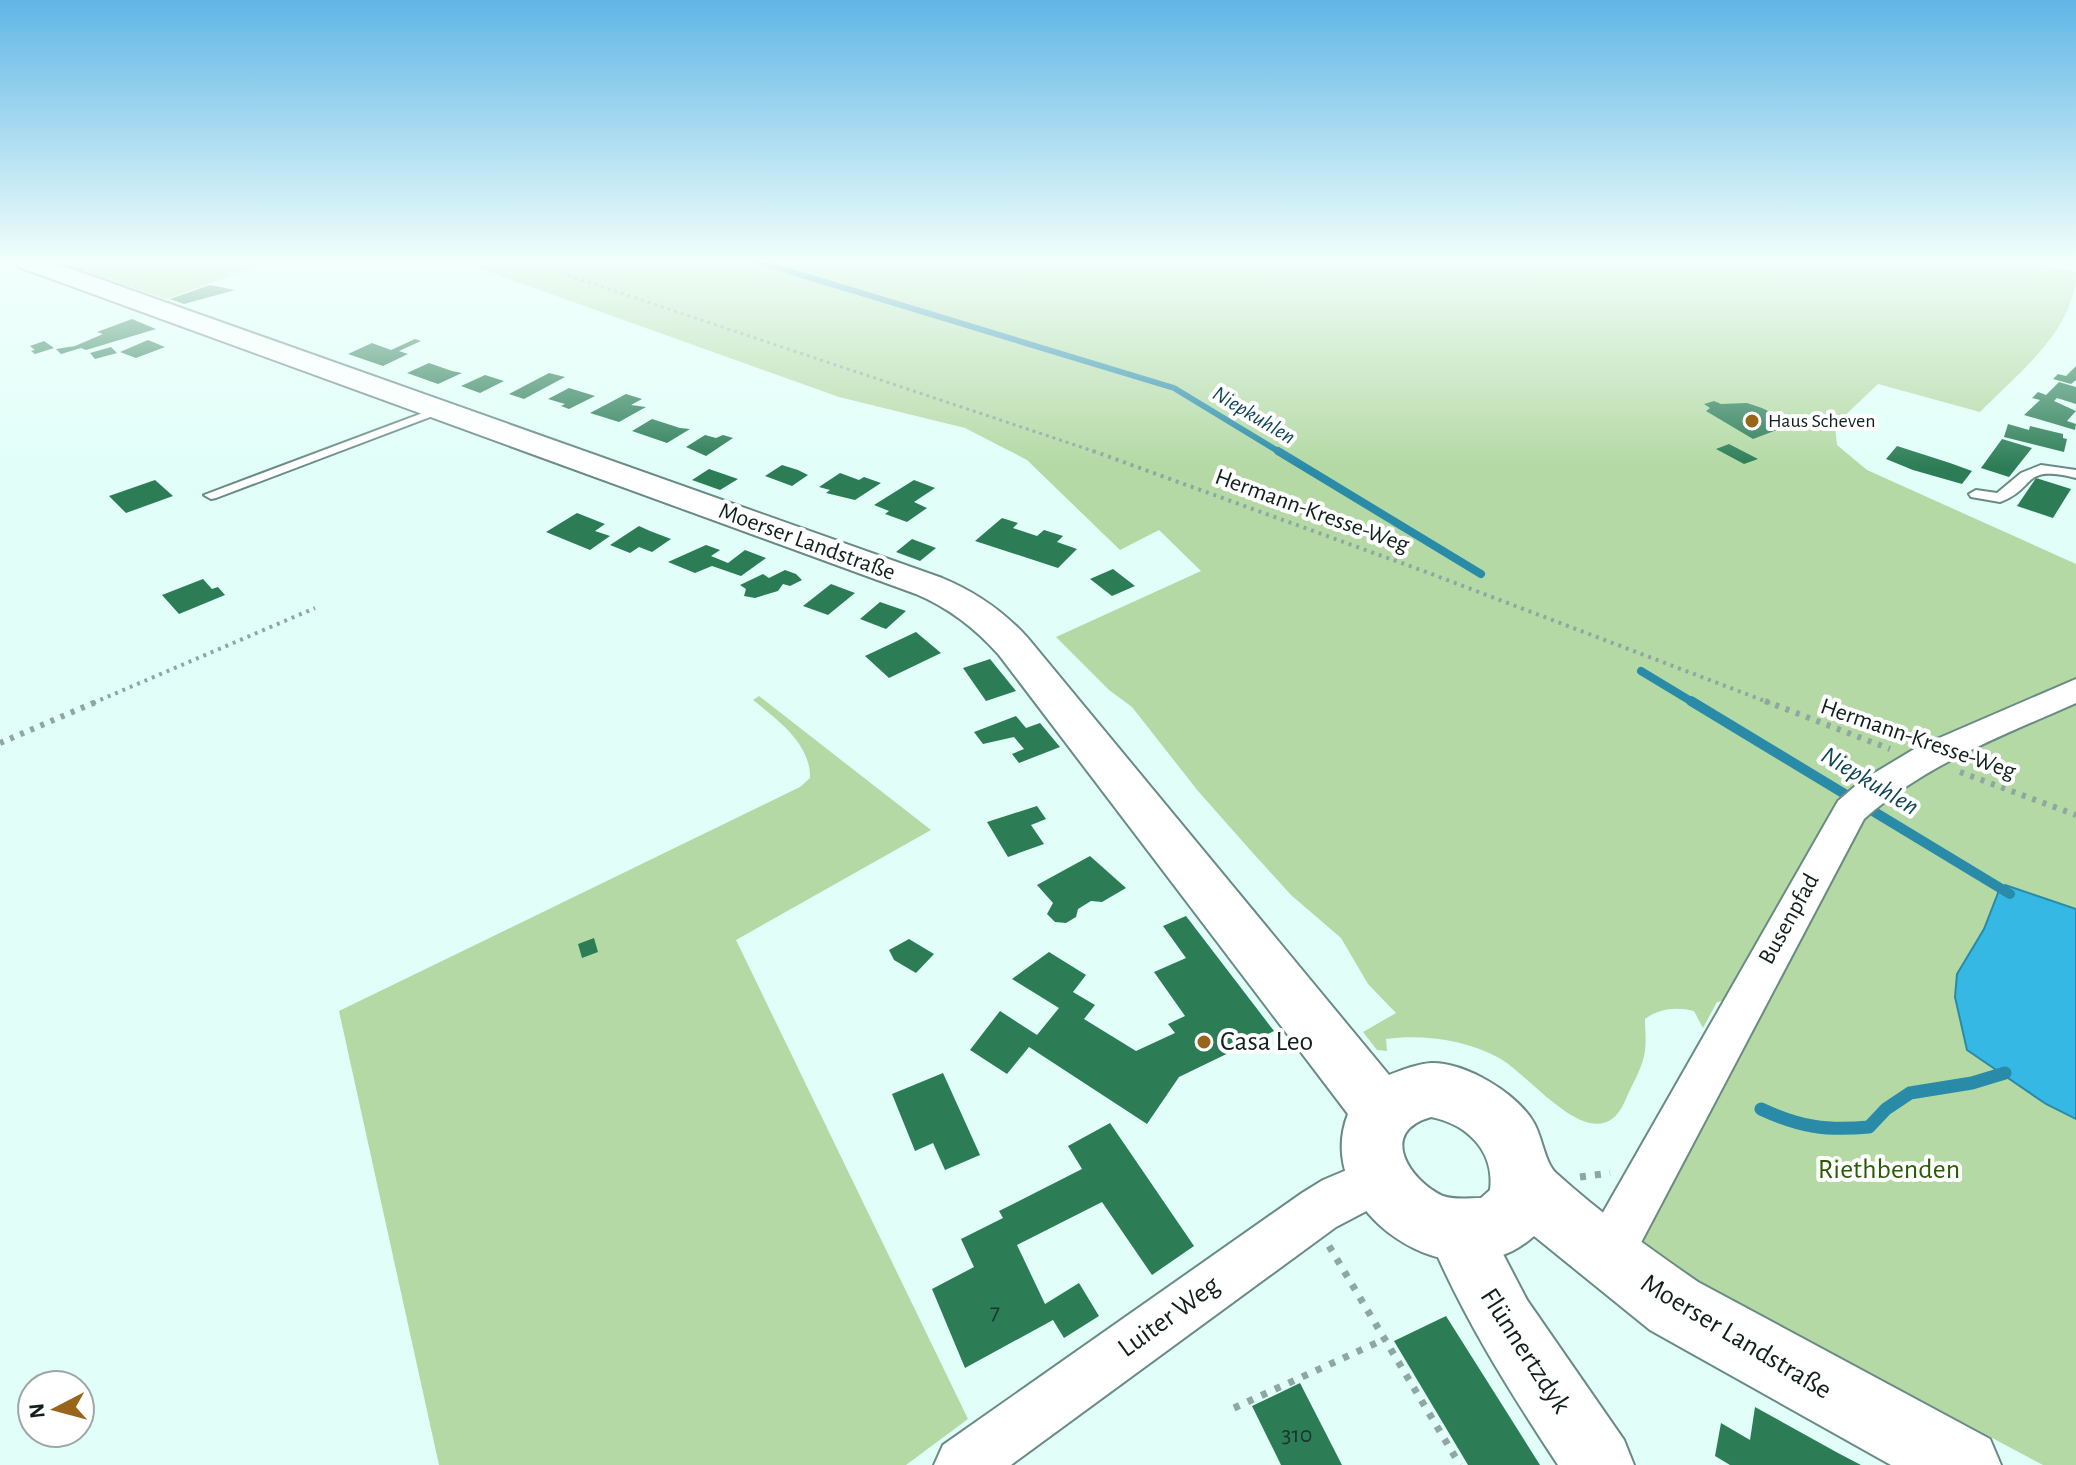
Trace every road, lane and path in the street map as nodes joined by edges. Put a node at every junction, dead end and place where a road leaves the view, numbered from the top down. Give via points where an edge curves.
1 (217, 330) edge
2 (732, 330) edge
3 (440, 411) junction
4 (2076, 474) edge
5 (1976, 494) dead end
6 (211, 495) dead end
7 (315, 608) dead end
8 (2076, 690) edge
9 (0, 743) edge
10 (1924, 759) junction
11 (2076, 815) edge
12 (1381, 1110) junction
13 (1656, 1167) junction
14 (1380, 1179) junction
15 (1524, 1179) junction
16 (1311, 1215) junction
17 (1458, 1232) junction
18 (1607, 1255) junction
19 (1385, 1339) junction
20 (1234, 1408) dead end
21 (963, 1465) edge
22 (1460, 1465) edge
23 (1599, 1465) edge
24 (1964, 1465) edge

1 - 3 main road, Moerser Landstraße
2 - 10 path, Hermann-Kresse-Weg via 1105,455 1866,742
3 - 6 lane
3 - 12 main road, Moerser Landstraße via 929,586 986,616
4 - 5 lane via 2037,468 2000,498
7 - 9 path
8 - 10 street, Busenpfad
10 - 11 path, Hermann-Kresse-Weg
10 - 13 street, Busenpfad via 1858,804 1768,957
12 - 14 main road via 1370,1141
12 - 15 main road via 1411,1091 1431,1090 1473,1102 1507,1132
13 - 15 path
13 - 18 street, Busenpfad
14 - 16 street, Luiter Weg
14 - 17 main road via 1413,1215
15 - 17 main road via 1517,1206 1503,1221
15 - 18 main road, Moerser Landstraße
16 - 19 path
16 - 21 street, Luiter Weg
17 - 23 street, Flünnertzdyk via 1494,1308
18 - 24 main road, Moerser Landstraße via 1699,1320
19 - 20 path
19 - 22 path

